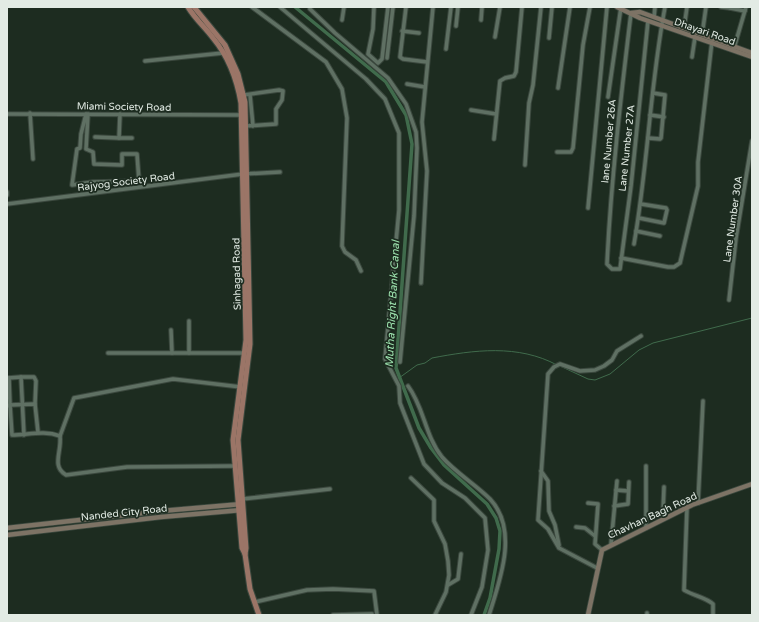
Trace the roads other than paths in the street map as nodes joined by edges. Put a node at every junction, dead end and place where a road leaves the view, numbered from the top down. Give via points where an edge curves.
1 (188, 7) edge
2 (195, 7) edge
3 (252, 7) edge
4 (280, 7) edge
5 (344, 7) edge
6 (374, 7) edge
7 (388, 7) edge
8 (393, 7) edge
9 (406, 7) edge
10 (433, 7) edge
11 (451, 7) edge
12 (458, 7) edge
13 (482, 7) edge
14 (500, 7) edge
15 (522, 7) edge
16 (541, 7) edge
17 (552, 7) edge
18 (570, 7) edge
19 (590, 7) edge
20 (607, 7) edge
21 (656, 7) edge
22 (665, 7) edge
23 (688, 7) edge
24 (706, 7) edge
25 (721, 7) edge
26 (310, 8) edge
27 (620, 8) edge
28 (730, 8) edge
29 (745, 9) edge
30 (641, 10) edge
31 (631, 12) junction
32 (654, 17) junction
33 (342, 20) dead end
34 (481, 20) dead end
35 (663, 20) junction
36 (648, 21) junction
37 (456, 26) dead end
38 (661, 26) junction
39 (684, 28) junction
40 (402, 31) junction
41 (419, 33) dead end
42 (702, 35) junction
43 (495, 37) dead end
44 (695, 37) junction
45 (549, 38) dead end
46 (712, 41) junction
47 (446, 49) dead end
48 (734, 49) junction
49 (223, 53) junction
50 (752, 53) edge
51 (692, 57) dead end
52 (752, 57) edge
53 (387, 58) dead end
54 (145, 61) dead end
55 (427, 62) junction
56 (407, 84) dead end
57 (425, 87) junction
58 (558, 88) dead end
59 (653, 93) junction
60 (247, 95) junction
61 (608, 97) dead end
62 (471, 110) dead end
63 (30, 113) junction
64 (7, 114) edge
65 (87, 114) junction
66 (120, 114) junction
67 (496, 114) junction
68 (650, 115) junction
69 (242, 116) junction
70 (664, 117) junction
71 (246, 126) junction
72 (253, 126) junction
73 (81, 133) junction
74 (87, 133) junction
75 (94, 137) dead end
76 (120, 138) junction
77 (132, 138) dead end
78 (648, 138) junction
79 (494, 139) dead end
80 (752, 141) edge
81 (557, 152) dead end
82 (33, 159) dead end
83 (525, 165) dead end
84 (280, 172) dead end
85 (245, 173) junction
86 (7, 192) edge
87 (7, 195) edge
88 (7, 204) edge
89 (641, 204) junction
90 (588, 208) dead end
91 (639, 218) junction
92 (636, 231) junction
93 (660, 236) dead end
94 (634, 244) dead end
95 (621, 258) junction
96 (361, 271) dead end
97 (421, 283) dead end
98 (729, 300) dead end
99 (189, 320) dead end
100 (248, 325) junction
101 (171, 330) dead end
102 (641, 336) dead end
103 (108, 353) dead end
104 (172, 353) junction
105 (188, 353) junction
106 (244, 353) junction
107 (400, 362) dead end
108 (21, 377) junction
109 (8, 378) edge
110 (408, 386) dead end
111 (240, 387) junction
112 (703, 401) dead end
113 (35, 404) junction
114 (8, 406) edge
115 (24, 406) junction
116 (238, 415) junction
117 (38, 432) junction
118 (24, 435) junction
119 (60, 436) junction
120 (236, 440) junction
121 (235, 466) junction
122 (646, 466) dead end
123 (541, 470) junction
124 (412, 478) dead end
125 (617, 481) dead end
126 (629, 482) dead end
127 (752, 484) edge
128 (664, 488) dead end
129 (330, 489) dead end
130 (616, 490) junction
131 (628, 491) junction
132 (240, 502) junction
133 (588, 503) dead end
134 (698, 504) junction
135 (614, 506) junction
136 (687, 508) junction
137 (168, 510) junction
138 (240, 510) junction
139 (169, 516) junction
140 (665, 518) junction
141 (576, 527) dead end
142 (7, 528) edge
143 (646, 528) junction
144 (7, 535) edge
145 (595, 536) junction
146 (611, 544) junction
147 (559, 548) junction
148 (602, 550) junction
149 (462, 554) dead end
150 (597, 568) junction
151 (448, 585) junction
152 (254, 602) junction
153 (372, 614) edge
154 (259, 615) edge
155 (333, 615) edge
156 (377, 615) edge
157 (435, 615) edge
158 (471, 615) edge
159 (489, 615) edge
160 (588, 615) edge
161 (713, 615) edge

1 - 49 main road, Sinhagad Road
2 - 60 main road, Sinhagad Road via 225,45
3 - 96 street via 326,62 342,89 347,118 342,246 345,252 356,260
4 - 158 street via 366,79 385,99 399,133 399,210 385,360 399,386 400,403 424,464 442,483 466,498 485,518 488,550 482,587
5 - 33 street
6 - 7 street via 368,54 378,63 382,59
8 - 53 street
9 - 40 street
10 - 55 street
11 - 47 street
12 - 37 street
13 - 34 street
14 - 43 street
15 - 67 street via 516,72 514,76 500,81
16 - 83 street via 529,103
17 - 45 street
18 - 58 street
19 - 81 street via 583,45 573,148 571,152
20 - 90 street
21 - 32 street
22 - 35 street
23 - 39 street
24 - 42 street
25 - 28 street
26 - 107 street via 388,78 406,104 416,132 414,216
27 - 31 street, Dhayari Road
27 - 61 street
28 - 29 street
29 - 48 street
30 - 31 street, Dhayari Road
30 - 32 street, Dhayari Road
31 - 36 street, Dhayari Road
31 - 95 street, lane Number 26A via 618,120 607,264 612,269 620,269
32 - 35 street, Dhayari Road
35 - 38 street
35 - 39 street, Dhayari Road
36 - 38 street, Dhayari Road
36 - 95 street, Lane Number 27A
38 - 44 street, Dhayari Road
38 - 59 street
39 - 42 street, Dhayari Road
40 - 41 street
40 - 55 street via 400,58
42 - 46 street, Dhayari Road
44 - 46 street, Dhayari Road
44 - 51 street
46 - 48 street, Dhayari Road
46 - 95 street via 698,162 698,186 680,264 668,267
48 - 50 street, Dhayari Road
48 - 52 street, Dhayari Road
49 - 54 street
49 - 69 main road, Sinhagad Road via 237,85
55 - 57 street
56 - 57 street
57 - 97 street via 422,122 427,171
59 - 68 street
59 - 70 street via 665,95
60 - 71 main road, Sinhagad Road
60 - 72 street
60 - 72 street via 282,91 282,100 276,109 276,124
62 - 67 street
63 - 64 street, Miami Society Road
63 - 65 street, Miami Society Road
63 - 82 street
65 - 66 street, Miami Society Road
65 - 73 street
65 - 74 street
66 - 69 street, Miami Society Road
66 - 76 street
67 - 79 street
68 - 70 street
68 - 78 street
69 - 85 main road, Sinhagad Road
70 - 78 street via 661,139
71 - 72 street
71 - 85 main road, Sinhagad Road
73 - 74 street
73 - 74 street via 72,185 139,181 137,154 122,154 122,165 94,164 93,152 86,149
75 - 76 street
76 - 77 street
78 - 89 street
80 - 98 street, Lane Number 30A
84 - 85 street, Rajyog Society Road
85 - 88 street, Rajyog Society Road
85 - 100 main road, Sinhagad Road
86 - 87 street
89 - 91 street
89 - 91 street via 667,210 664,223
91 - 92 street
92 - 93 street
92 - 94 street
99 - 105 street
100 - 106 main road, Sinhagad Road
100 - 116 main road, Sinhagad Road via 247,376
101 - 104 street
102 - 123 street via 617,350 612,360 595,370 580,372 560,364 548,374
103 - 104 street
104 - 105 street
105 - 106 street
106 - 111 main road, Sinhagad Road
108 - 109 street
108 - 113 street via 34,377
108 - 115 street
109 - 114 street
110 - 159 street via 432,442 442,457 491,500 502,517 505,554
111 - 116 main road, Sinhagad Road
111 - 119 street via 173,379 74,398
112 - 134 street
113 - 115 street
113 - 117 street
114 - 115 street
114 - 118 street via 12,435
115 - 118 street
116 - 120 main road, Sinhagad Road
117 - 118 street
117 - 119 street
119 - 121 street via 58,466 60,472 66,475 127,467
120 - 121 main road, Sinhagad Road
120 - 132 main road, Sinhagad Road
121 - 132 main road, Sinhagad Road
122 - 143 street
123 - 147 street via 548,481 549,511 555,525
123 - 147 street via 538,520 548,529
124 - 151 street via 435,504 434,521 448,560
125 - 130 street
126 - 131 street
127 - 134 street, Chavhan Bagh Road
128 - 140 street
129 - 132 street
130 - 131 street
130 - 135 street
131 - 135 street via 628,504
132 - 137 street, Nanded City Road
132 - 138 main road, Sinhagad Road
133 - 145 street via 598,504
134 - 136 street, Chavhan Bagh Road
135 - 146 street
136 - 140 street, Chavhan Bagh Road
136 - 161 street via 684,590 708,599 713,604
137 - 139 street
137 - 142 street, Nanded City Road
138 - 139 street, Nanded City Road
138 - 152 main road, Sinhagad Road via 248,579
139 - 144 street, Nanded City Road
140 - 143 street, Chavhan Bagh Road
141 - 145 street via 585,528
143 - 146 street, Chavhan Bagh Road
145 - 148 street via 596,546
146 - 148 street, Chavhan Bagh Road
147 - 150 street
148 - 150 street, Chavhan Bagh Road
149 - 151 street via 458,580
150 - 160 street, Chavhan Bagh Road
151 - 157 street
152 - 154 main road, Sinhagad Road
152 - 156 street via 307,590 374,591
153 - 155 street

